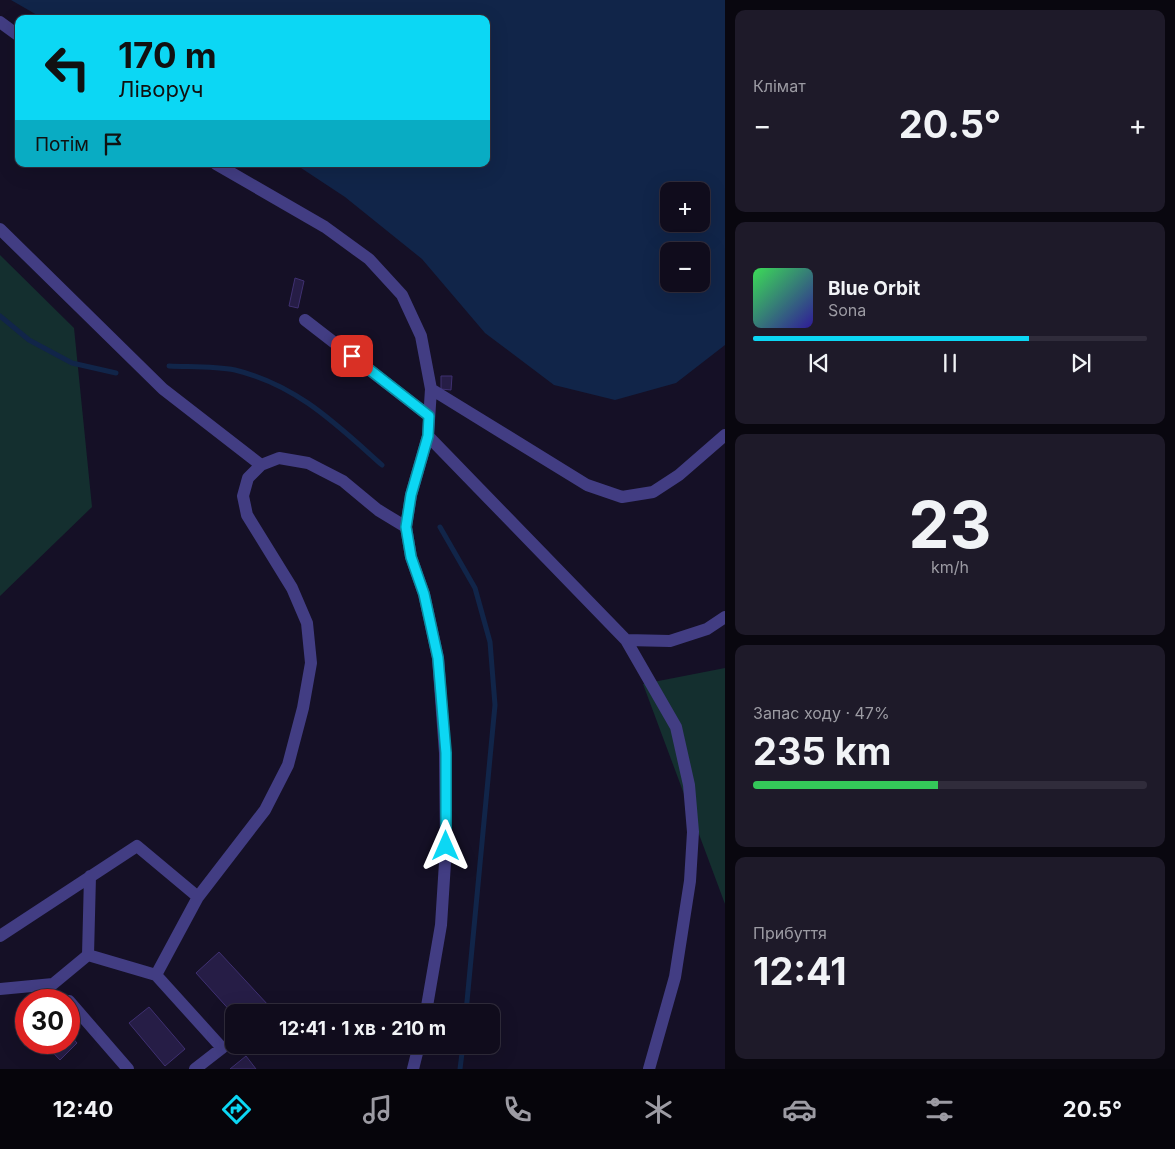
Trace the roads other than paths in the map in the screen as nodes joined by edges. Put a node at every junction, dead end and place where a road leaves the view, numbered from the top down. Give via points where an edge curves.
1 (0, 22) edge
2 (15, 33) edge
3 (221, 167) edge
4 (0, 229) edge
5 (305, 320) dead end
6 (431, 389) junction
7 (429, 416) junction
8 (725, 435) edge
9 (428, 436) junction
10 (261, 465) junction
11 (406, 527) junction
12 (725, 617) edge
13 (626, 640) junction
14 (90, 876) junction
15 (198, 897) junction
16 (0, 936) edge
17 (88, 955) junction
18 (156, 975) junction
19 (53, 984) junction
20 (0, 989) edge
21 (57, 989) edge
22 (427, 1004) edge
23 (80, 1015) edge
24 (417, 1054) edge
25 (128, 1069) edge
26 (195, 1069) edge
27 (413, 1069) edge
28 (649, 1069) edge

1 - 2 street
3 - 6 street via 325,227 369,259 406,303 421,336
4 - 10 street via 162,389
5 - 7 street
6 - 7 street
6 - 8 street via 588,485 622,497 653,492 679,475
7 - 9 street
9 - 11 street via 411,495
9 - 13 street
10 - 11 street via 279,458 308,463 344,481 378,510
10 - 15 street via 248,478 243,496 247,515 292,588 307,623 311,664 288,765 265,810
11 - 22 street via 438,658 446,753 446,846 441,925
12 - 13 street via 707,629 670,642
13 - 28 street via 676,727 689,785 693,832 690,881 675,977
14 - 15 street via 137,846
14 - 16 street
14 - 17 street
15 - 18 street
17 - 18 street
17 - 19 street
18 - 26 street via 222,1048
19 - 20 street
19 - 21 street
23 - 25 street
24 - 27 street

